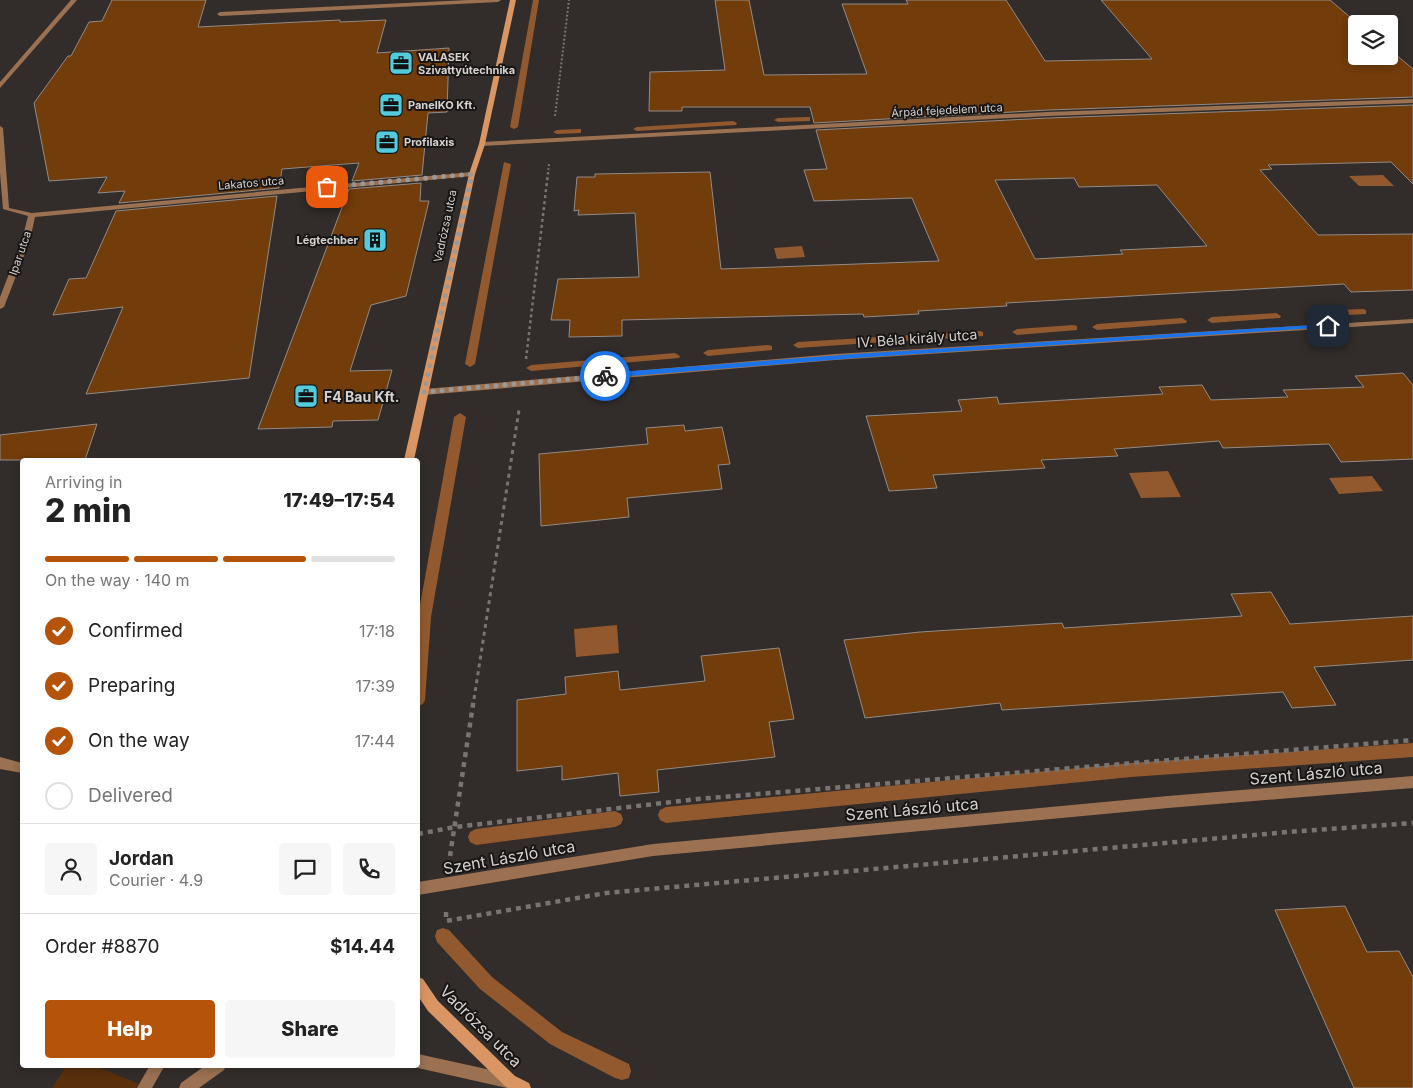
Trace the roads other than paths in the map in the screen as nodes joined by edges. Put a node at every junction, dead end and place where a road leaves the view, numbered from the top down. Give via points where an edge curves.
1 (74, 0) edge
2 (498, 0) edge
3 (513, 0) edge
4 (220, 14) dead end
5 (0, 86) edge
6 (1413, 101) edge
7 (0, 128) edge
8 (482, 144) junction
9 (472, 174) junction
10 (32, 215) junction
11 (0, 307) edge
12 (1413, 322) edge
13 (424, 392) junction
14 (409, 458) edge
15 (0, 763) edge
16 (20, 768) edge
17 (1413, 782) edge
18 (420, 889) edge
19 (420, 987) edge
20 (420, 1061) edge
21 (156, 1068) edge
22 (215, 1068) edge
23 (510, 1081) junction
24 (144, 1088) edge
25 (186, 1088) edge
26 (524, 1088) edge

1 - 5 street
2 - 4 street
3 - 8 street, Vadrózsa utca
6 - 8 street, Árpád fejedelem utca via 1048,114
7 - 10 street, Ipar utca via 6,209
8 - 9 street, Vadrózsa utca
9 - 10 street, Lakatos utca
9 - 13 street, Vadrózsa utca
10 - 11 street, Ipar utca via 26,240
12 - 13 street, IV. Béla király utca via 845,356
13 - 14 street, Vadrózsa utca
15 - 16 street
17 - 18 street, Szent László utca via 653,850
19 - 23 street, Vadrózsa utca via 433,1006
20 - 23 street
21 - 24 street
22 - 25 street
23 - 26 street, Vadrózsa utca

